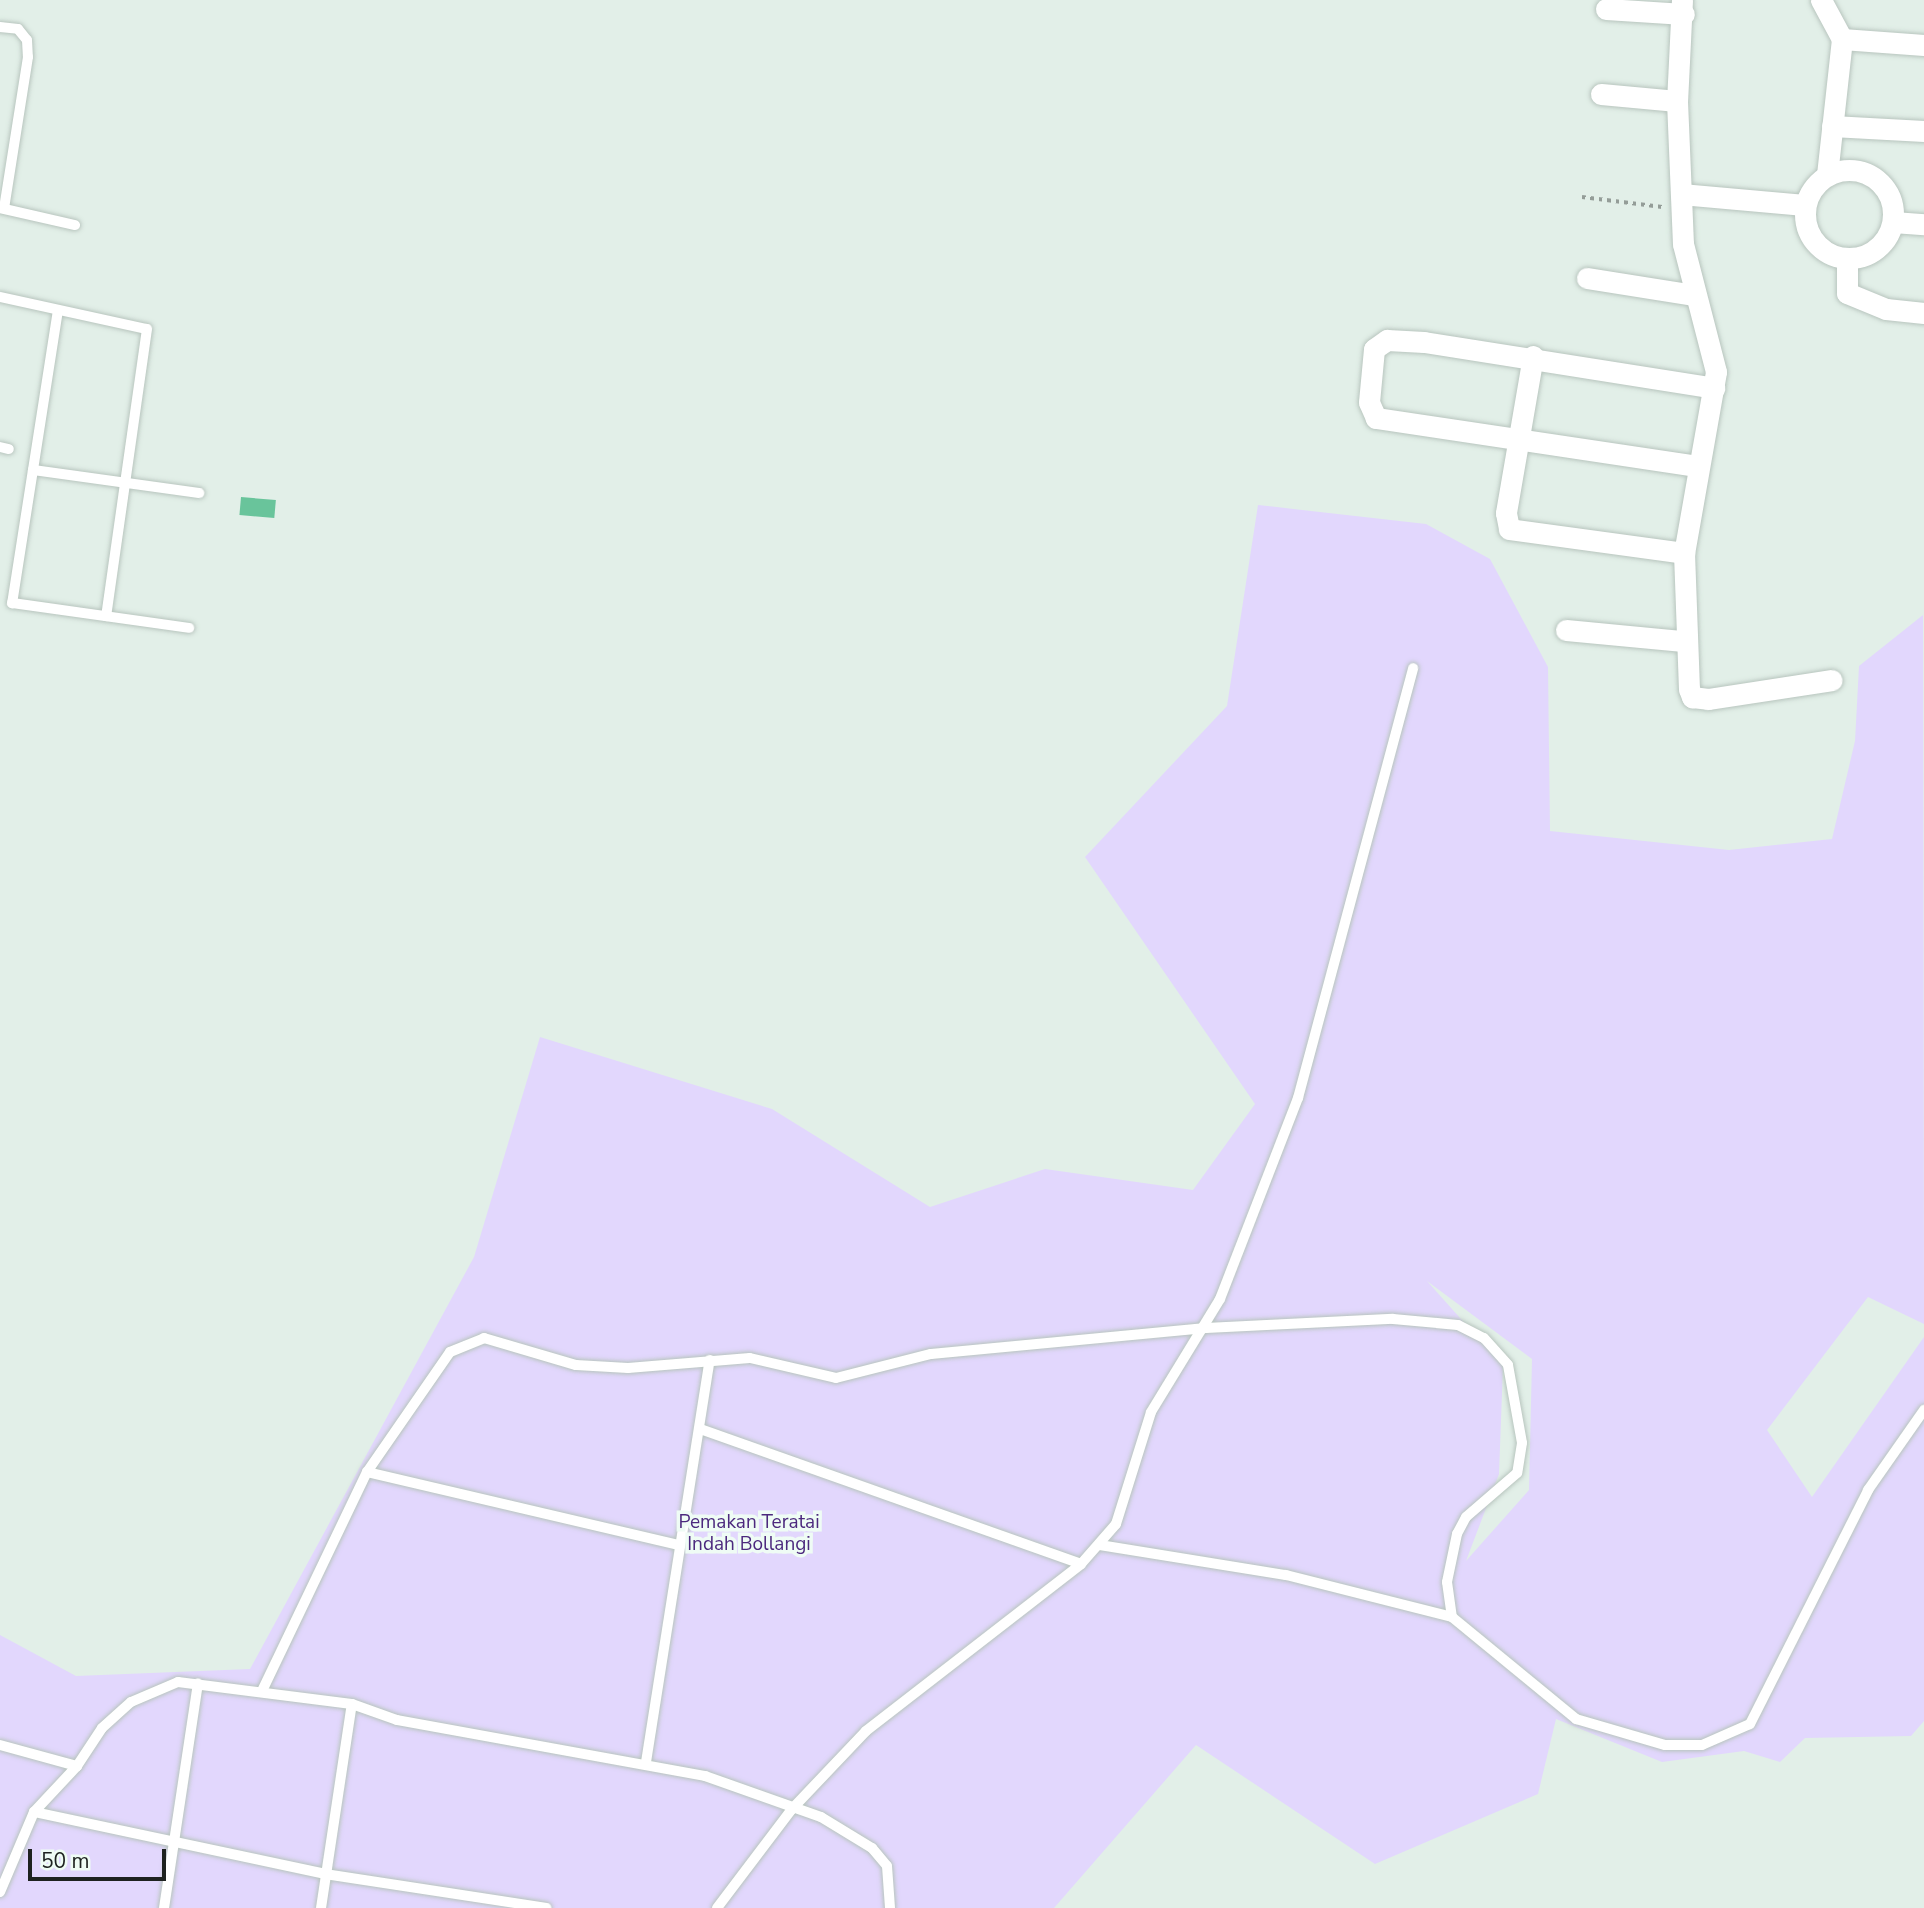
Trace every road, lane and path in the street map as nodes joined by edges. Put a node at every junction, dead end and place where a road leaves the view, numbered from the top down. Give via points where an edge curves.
1 (1821, 0) edge
2 (1683, 7) edge
3 (1605, 9) dead end
4 (0, 27) edge
5 (1842, 39) junction
6 (1924, 45) edge
7 (1601, 94) dead end
8 (1677, 101) junction
9 (1832, 126) junction
10 (1924, 131) edge
11 (1827, 175) junction
12 (1582, 197) dead end
13 (1681, 202) junction
14 (1805, 205) junction
15 (2, 208) edge
16 (1893, 222) junction
17 (1924, 224) edge
18 (75, 225) dead end
19 (1847, 259) junction
20 (1587, 278) dead end
21 (1694, 295) junction
22 (0, 298) edge
23 (58, 310) junction
24 (1924, 313) edge
25 (1534, 356) junction
26 (1714, 388) junction
27 (1521, 440) junction
28 (1697, 466) junction
29 (33, 470) junction
30 (125, 482) junction
31 (199, 493) dead end
32 (1684, 553) junction
33 (106, 616) junction
34 (189, 628) dead end
35 (1566, 630) dead end
36 (1683, 641) junction
37 (1413, 668) dead end
38 (1832, 680) dead end
39 (1206, 1328) junction
40 (710, 1360) junction
41 (1924, 1410) edge
42 (700, 1429) junction
43 (368, 1472) junction
44 (679, 1545) junction
45 (1100, 1545) junction
46 (1081, 1564) junction
47 (1452, 1617) junction
48 (198, 1684) junction
49 (262, 1691) junction
50 (352, 1704) junction
51 (0, 1745) edge
52 (646, 1762) junction
53 (77, 1766) junction
54 (791, 1810) junction
55 (34, 1812) junction
56 (177, 1838) junction
57 (326, 1874) junction
58 (0, 1892) edge
59 (164, 1908) edge
60 (321, 1908) edge
61 (546, 1908) edge
62 (717, 1908) edge
63 (890, 1908) edge

1 - 5 street
2 - 3 street
2 - 8 street
4 - 15 lane via 18,29 27,40 28,57
5 - 6 street
5 - 9 street
7 - 8 street
8 - 13 street
9 - 10 street
9 - 11 street
11 - 14 street
11 - 16 street via 1866,173 1892,202
12 - 13 path
13 - 14 street
13 - 21 street
14 - 19 street via 1813,242
15 - 18 lane
16 - 17 street
16 - 19 street via 1885,241 1868,255
19 - 24 street via 1847,293 1886,309
20 - 21 street
21 - 26 street via 1715,354
22 - 23 lane
23 - 29 lane
23 - 30 lane via 147,329
25 - 26 street
25 - 27 street
25 - 27 street via 1387,340 1372,357 1369,402 1376,418
26 - 28 street
27 - 28 street
27 - 32 street via 1506,513 1509,529
28 - 32 street
29 - 30 lane
29 - 33 lane via 12,603
30 - 31 lane
30 - 33 lane
32 - 36 street
33 - 34 lane
35 - 36 street
36 - 38 street via 1689,689 1700,699
37 - 39 lane via 1298,1098
39 - 40 lane via 931,1354 836,1378 766,1360
39 - 45 lane via 1159,1395 1116,1524
39 - 47 lane via 1444,1321 1474,1331 1498,1351 1515,1381 1521,1457 1517,1473 1466,1517 1457,1535 1447,1582
40 - 42 lane
40 - 43 lane via 603,1368 501,1340 465,1342 436,1370
41 - 47 lane via 1868,1490 1774,1684 1737,1734 1702,1745 1665,1745 1587,1723 1534,1689
42 - 44 lane
42 - 46 lane
43 - 44 lane
43 - 49 lane
44 - 52 lane
45 - 46 lane
45 - 47 lane via 1286,1576
46 - 54 lane via 866,1731
48 - 49 lane
48 - 53 lane via 155,1688 131,1702 102,1728
48 - 56 lane
49 - 50 lane
50 - 52 lane via 397,1720
50 - 57 lane
51 - 53 lane
52 - 54 lane via 705,1776
53 - 55 lane
54 - 62 lane
54 - 63 lane via 846,1829 872,1848 892,1882
55 - 56 lane
55 - 58 lane
56 - 57 lane
56 - 59 lane
57 - 60 lane
57 - 61 lane

